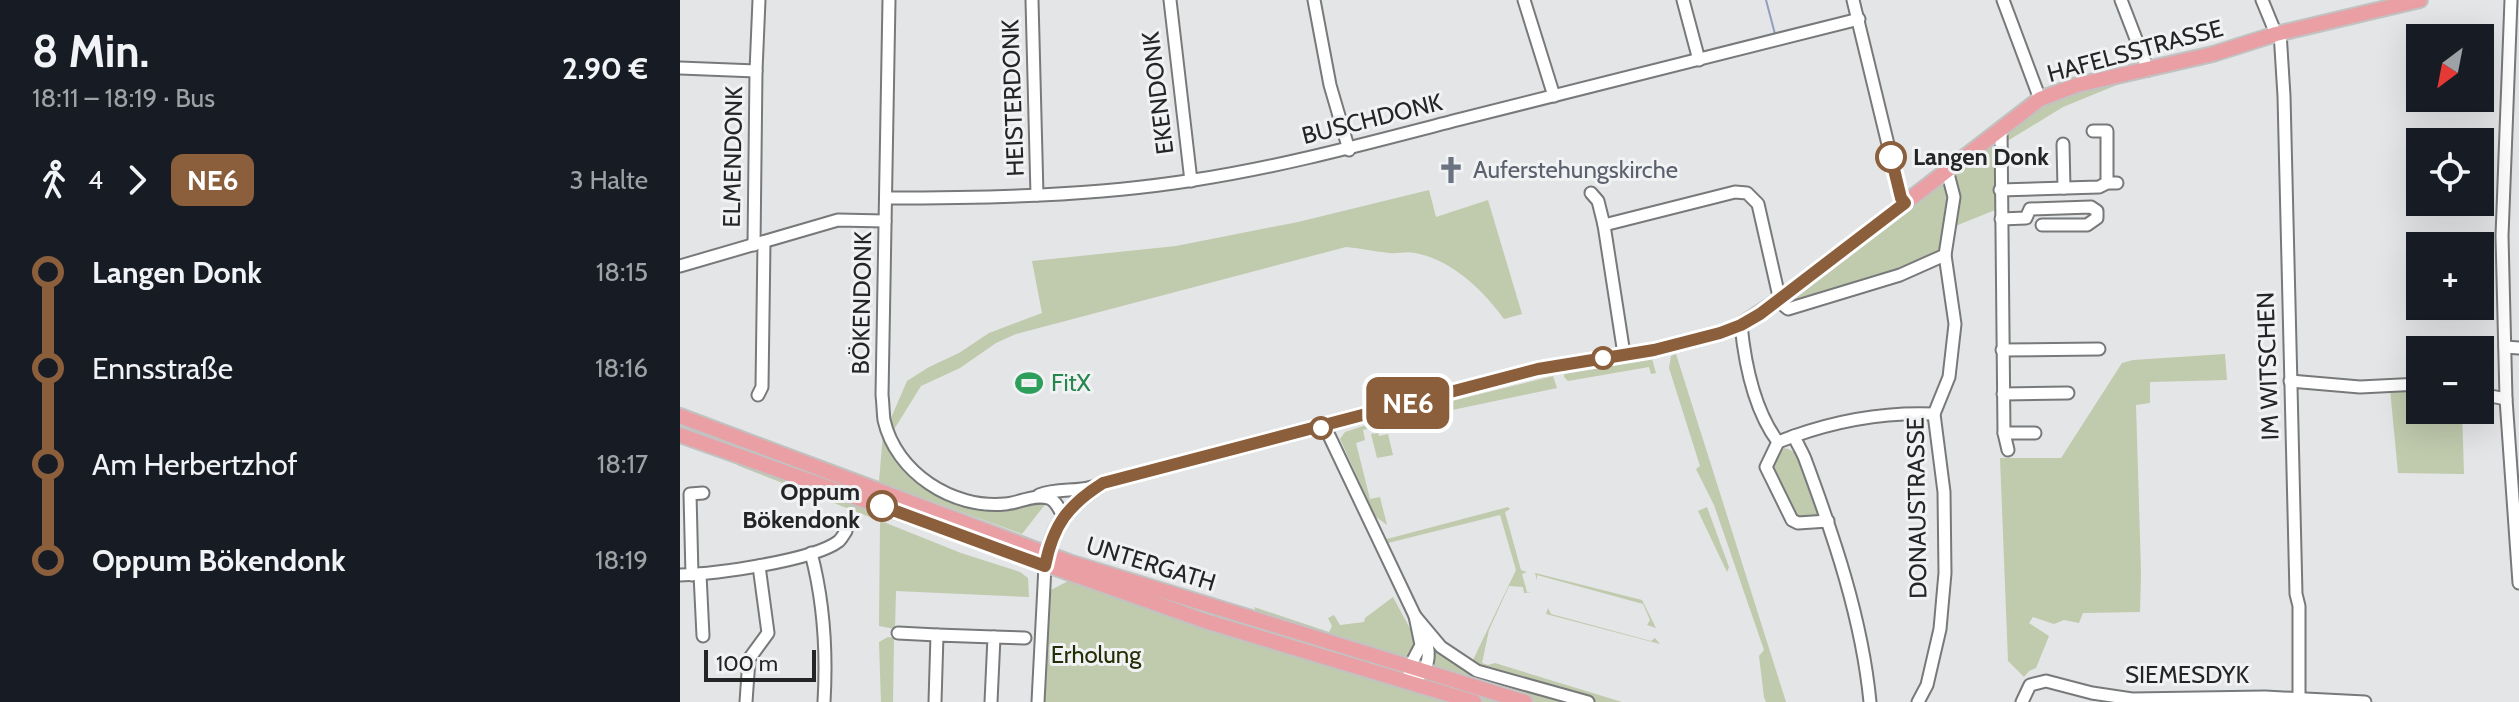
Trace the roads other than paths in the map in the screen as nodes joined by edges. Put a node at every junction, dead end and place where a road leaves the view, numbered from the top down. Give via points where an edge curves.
1 (759, 0) edge
2 (889, 0) edge
3 (1032, 0) edge
4 (1170, 0) edge
5 (1314, 0) edge
6 (1524, 0) edge
7 (1683, 0) edge
8 (1853, 0) edge
9 (2003, 0) edge
10 (2121, 0) edge
11 (2262, 0) edge
12 (2420, 0) edge
13 (2511, 0) edge
14 (1859, 19) junction
15 (2278, 33) junction
16 (1699, 60) junction
17 (680, 68) edge
18 (2148, 70) junction
19 (756, 71) junction
20 (1554, 96) junction
21 (2040, 99) junction
22 (2001, 129) junction
23 (2093, 131) dead end
24 (2063, 144) dead end
25 (1349, 150) junction
26 (1947, 170) junction
27 (1191, 181) junction
28 (2064, 188) junction
29 (2000, 190) junction
30 (1591, 193) dead end
31 (1037, 195) junction
32 (886, 198) junction
33 (1905, 203) junction
34 (2001, 219) junction
35 (885, 221) junction
36 (1604, 225) junction
37 (2042, 225) dead end
38 (759, 243) junction
39 (1945, 255) junction
40 (680, 266) edge
41 (1780, 299) junction
42 (1741, 325) junction
43 (2505, 347) junction
44 (2519, 348) edge
45 (2099, 349) dead end
46 (2002, 350) junction
47 (1624, 354) junction
48 (2290, 381) junction
49 (2406, 385) edge
50 (2068, 393) dead end
51 (2003, 394) junction
52 (758, 395) dead end
53 (2494, 397) edge
54 (2506, 399) junction
55 (1934, 414) junction
56 (680, 416) edge
57 (1325, 427) junction
58 (2004, 433) junction
59 (2035, 433) dead end
60 (680, 435) edge
61 (1794, 436) junction
62 (1778, 442) junction
63 (2008, 450) dead end
64 (1103, 483) junction
65 (703, 493) dead end
66 (1031, 498) junction
67 (1063, 516) junction
68 (1828, 521) junction
69 (846, 531) dead end
70 (811, 553) junction
71 (1046, 559) junction
72 (759, 566) junction
73 (691, 575) edge
74 (2519, 583) edge
75 (1415, 616) junction
76 (898, 633) dead end
77 (937, 635) junction
78 (703, 636) dead end
79 (994, 637) junction
80 (1025, 638) dead end
81 (1414, 675) junction
82 (2299, 698) junction
83 (746, 702) edge
84 (824, 702) edge
85 (935, 702) edge
86 (991, 702) edge
87 (1038, 702) edge
88 (1474, 702) edge
89 (1525, 702) edge
90 (1588, 702) edge
91 (1870, 702) edge
92 (1918, 702) edge
93 (2022, 702) edge
94 (2365, 702) edge

1 - 19 street, ELMENDONK
2 - 32 street, BÖKENDONK
3 - 31 street, HEISTERDONK
4 - 27 street, EKENDONK
5 - 25 street
6 - 20 street
7 - 16 street
8 - 14 street
9 - 21 street
10 - 18 street
11 - 15 street, IM WITSCHEN
12 - 15 main road, HAFELSSTRASSE
13 - 43 street via 2502,188
14 - 16 street, BUSCHDONK
14 - 33 street
15 - 18 main road, HAFELSSTRASSE
15 - 48 street, IM WITSCHEN
16 - 20 street, BUSCHDONK
17 - 19 street, ELMENDONK
18 - 21 main road, HAFELSSTRASSE
19 - 38 street, ELMENDONK
20 - 25 street, BUSCHDONK
21 - 22 main road, HAFELSSTRASSE
22 - 26 main road, HAFELSSTRASSE
22 - 29 street
23 - 28 street via 2107,131 2112,183
24 - 28 street
25 - 27 street, BUSCHDONK
26 - 33 main road, HAFELSSTRASSE
26 - 39 street, DONAUSTRASSE via 1954,197
27 - 31 street, BUSCHDONK
28 - 29 street
29 - 34 street
30 - 36 street
31 - 32 street, BUSCHDONK
32 - 35 street, BÖKENDONK
33 - 41 main road, HAFELSSTRASSE
34 - 37 street via 2026,218 2030,209 2097,211 2097,218 2087,225
34 - 46 street
35 - 38 street via 838,220
35 - 66 street, BÖKENDONK via 882,395 894,445 918,474 945,493 983,504
36 - 41 street via 1747,193 1758,204
36 - 47 street
38 - 40 street
38 - 52 street, ELMENDONK
39 - 41 street via 1799,307 1788,309
39 - 55 street, DONAUSTRASSE via 1955,324 1953,354
41 - 42 main road, HAFELSSTRASSE
42 - 47 main road, HAFELSSTRASSE
42 - 62 street via 1742,349 1761,413
43 - 44 street
43 - 54 street
45 - 46 street
46 - 51 street
47 - 57 main road, HAFELSSTRASSE via 1538,369
48 - 49 street
48 - 82 street, IM WITSCHEN
50 - 51 street
51 - 58 street
53 - 54 street
54 - 74 street
55 - 61 street via 1880,416
55 - 92 street, DONAUSTRASSE via 1944,492 1945,573 1940,629
56 - 71 main road, UNTERGATH
57 - 64 main road, HAFELSSTRASSE
57 - 75 street
58 - 59 street
58 - 63 street
60 - 71 main road, UNTERGATH
61 - 62 street
61 - 68 street
62 - 68 street via 1766,467 1792,520
64 - 66 street, BÖKENDONK
64 - 67 main road, HAFELSSTRASSE
65 - 73 street via 690,494
66 - 67 street via 1049,498
67 - 71 main road, HAFELSSTRASSE
68 - 91 street via 1856,619
69 - 70 street via 839,541
70 - 72 street
70 - 84 street via 822,605
71 - 81 main road, UNTERGATH
71 - 87 street
72 - 73 street
72 - 83 street via 768,633 749,659
73 - 78 street
75 - 81 street via 1430,647
75 - 90 street via 1441,647 1477,671
76 - 77 street
77 - 79 street
77 - 85 street
79 - 80 street
79 - 86 street
81 - 88 main road, UNTERGATH
81 - 89 main road, UNTERGATH
82 - 93 street, SIEMESDYK via 2132,699 2046,681 2030,685
82 - 94 street, SIEMESDYK

